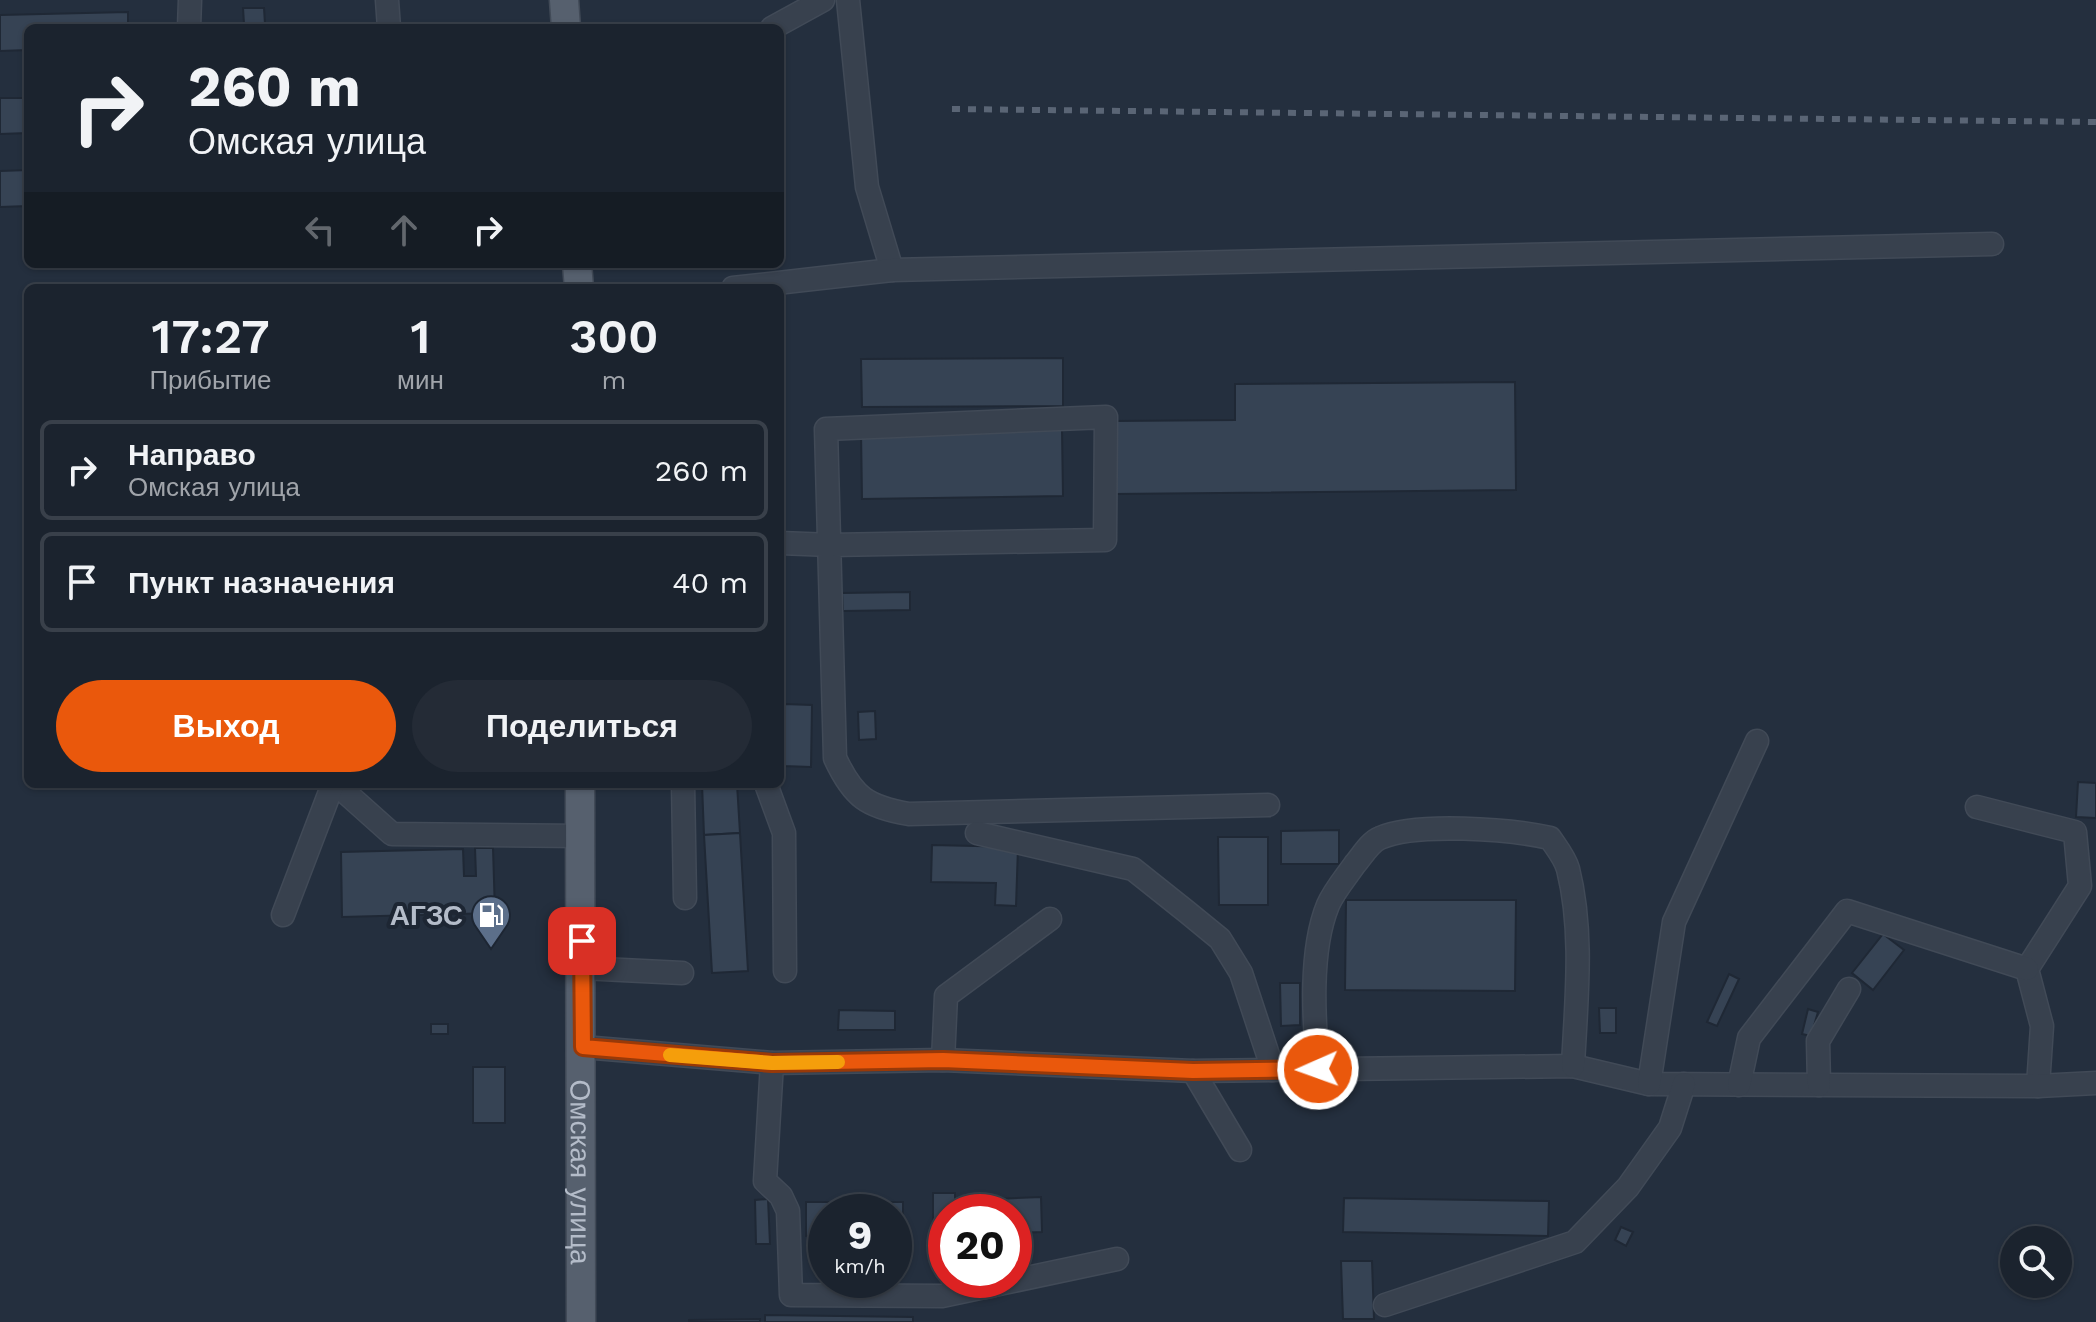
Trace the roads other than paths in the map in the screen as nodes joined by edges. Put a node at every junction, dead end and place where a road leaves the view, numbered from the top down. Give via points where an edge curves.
1 (190, 0) edge
2 (387, 0) edge
3 (564, 0) edge
4 (823, 0) edge
5 (848, 0) edge
6 (189, 24) edge
7 (389, 24) edge
8 (566, 24) edge
9 (779, 24) edge
10 (1992, 244) dead end
11 (892, 270) junction
12 (768, 284) edge
13 (784, 543) edge
14 (831, 545) junction
15 (1757, 741) dead end
16 (332, 788) edge
17 (339, 788) edge
18 (580, 788) edge
19 (683, 788) edge
20 (767, 788) edge
21 (1268, 805) dead end
22 (1977, 807) dead end
23 (977, 833) dead end
24 (581, 836) junction
25 (685, 898) dead end
26 (283, 915) dead end
27 (1050, 919) dead end
28 (582, 968) junction
29 (2027, 969) junction
30 (785, 971) dead end
31 (682, 973) dead end
32 (1849, 989) dead end
33 (583, 1047) junction
34 (943, 1060) junction
35 (772, 1063) junction
36 (1573, 1066) junction
37 (1318, 1069) junction
38 (1273, 1070) junction
39 (1193, 1071) junction
40 (2096, 1083) edge
41 (1649, 1084) junction
42 (1684, 1084) junction
43 (1739, 1085) junction
44 (1819, 1085) junction
45 (2038, 1086) junction
46 (1240, 1150) dead end
47 (1117, 1259) dead end
48 (1385, 1305) dead end
49 (581, 1322) edge

1 - 6 lane
2 - 7 lane
3 - 8 main road
4 - 9 lane
5 - 11 lane via 867,187
10 - 11 lane
11 - 12 lane
13 - 14 lane
14 - 14 lane via 1105,540 1106,417 826,429
14 - 21 lane via 835,758 847,784 866,801 883,810 956,815
15 - 41 lane via 1674,922
16 - 26 lane
17 - 24 lane via 392,834
18 - 24 main road, Омская улица
19 - 25 lane
20 - 30 lane via 784,833
22 - 29 lane via 2075,832 2080,886
23 - 38 lane via 1133,869 1220,939 1241,973
24 - 28 main road, Омская улица
27 - 34 lane via 946,996
28 - 31 lane
28 - 33 main road, Омская улица
29 - 43 lane via 1847,911 1749,1038
29 - 45 lane via 2042,1026
32 - 44 lane via 1818,1041
33 - 35 lane
33 - 49 main road, Омская улица
34 - 35 lane
34 - 39 lane
35 - 47 lane via 765,1181 788,1211 791,1295 942,1296
36 - 37 lane
36 - 37 lane via 1575,915 1567,866 1550,838 1523,832 1408,829 1376,839 1328,905 1317,946
36 - 41 lane
37 - 38 lane
38 - 39 lane
39 - 46 lane
40 - 45 lane
41 - 42 lane
42 - 43 lane
42 - 48 lane via 1670,1128 1628,1187 1575,1242
43 - 44 lane
44 - 45 lane

